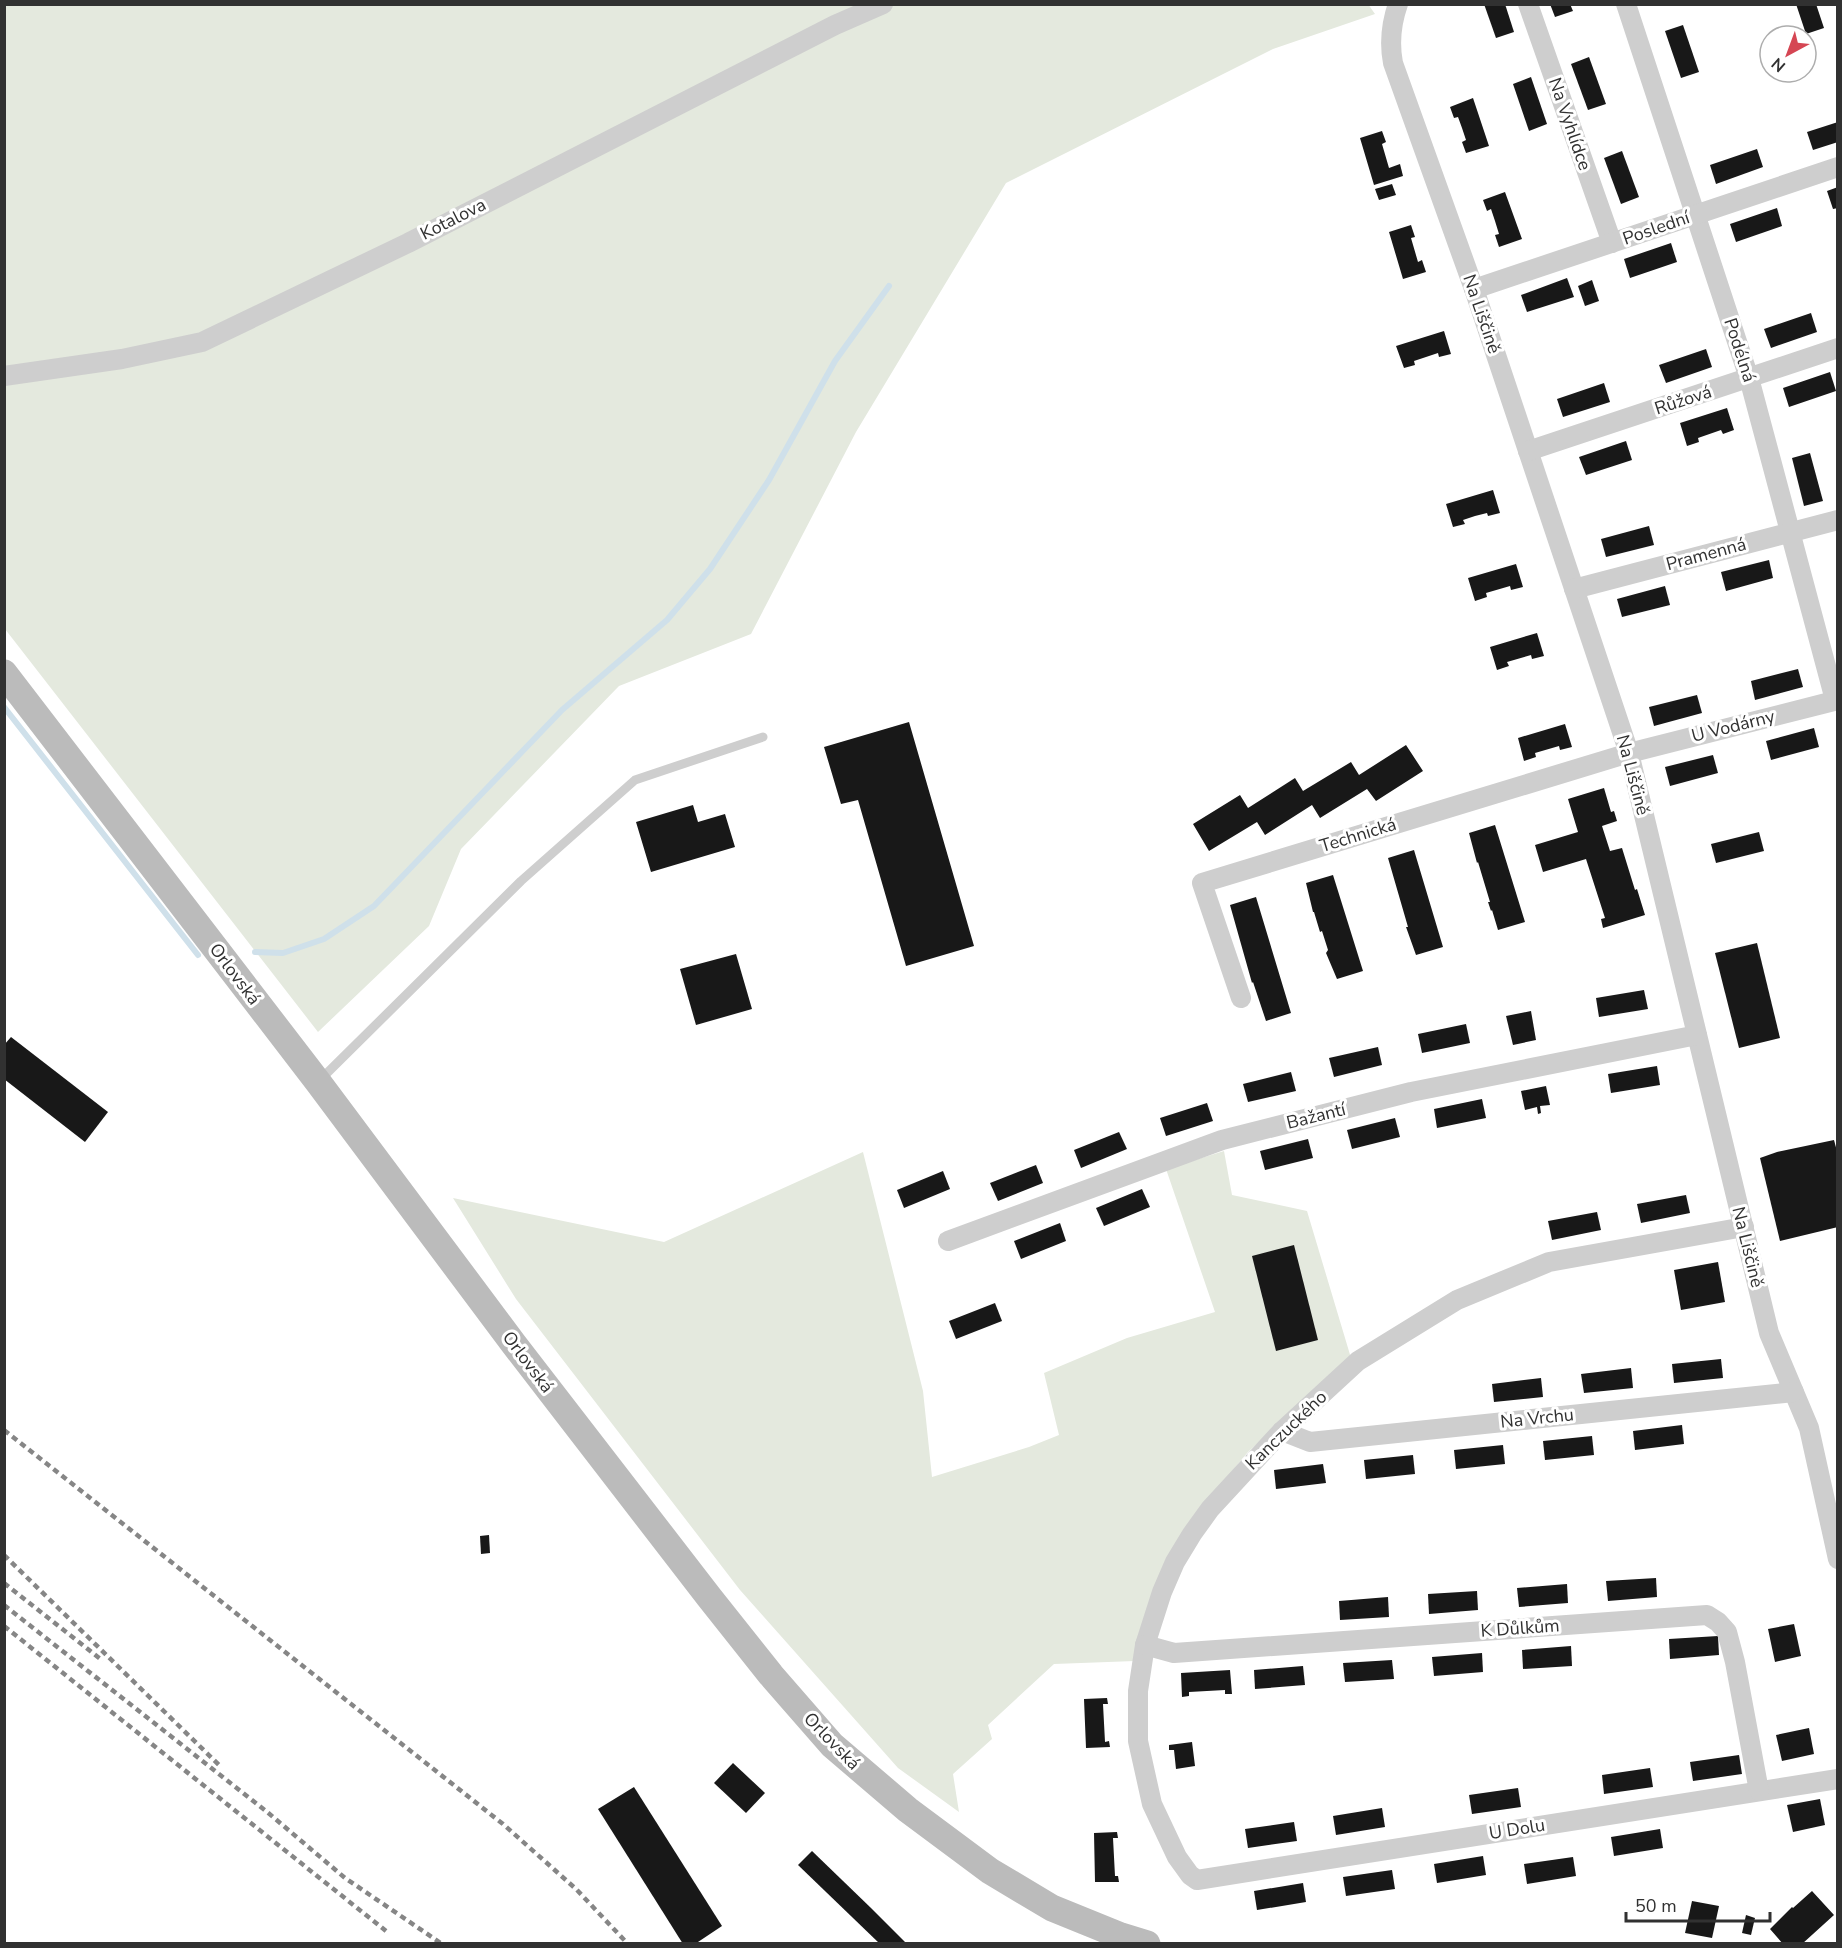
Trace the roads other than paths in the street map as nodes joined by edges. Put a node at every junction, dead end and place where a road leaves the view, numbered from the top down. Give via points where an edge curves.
1 (883, 4) edge
2 (1398, 4) edge
3 (1528, 4) edge
4 (1626, 4) edge
5 (1838, 167) edge
6 (1696, 215) junction
7 (1612, 243) junction
8 (1474, 289) junction
9 (1838, 348) edge
10 (4, 376) edge
11 (1749, 378) junction
12 (1528, 451) junction
13 (1838, 520) edge
14 (1790, 532) junction
15 (1574, 589) junction
16 (4, 673) edge
17 (1836, 700) edge
18 (763, 737) dead end
19 (1629, 753) junction
20 (1241, 998) dead end
21 (1697, 1035) junction
22 (318, 1082) junction
23 (1744, 1227) junction
24 (948, 1241) dead end
25 (1794, 1392) junction
26 (1282, 1431) junction
27 (1838, 1559) edge
28 (1145, 1645) junction
29 (1838, 1779) edge
30 (1759, 1791) junction
31 (1197, 1880) joint
32 (1147, 1944) edge

1 - 10 street, Kotalova via 202,342 122,359
2 - 8 street, Na Liščině via 1391,26 1393,63
3 - 7 street, Na Vyhlídce
4 - 6 street, Podélná
5 - 6 street, Poslední
6 - 7 street, Poslední
6 - 11 street, Podélná
7 - 8 street, Poslední
8 - 12 street, Na Liščině
9 - 11 street, Růžová
11 - 12 street, Růžová
11 - 14 street, Podélná
12 - 15 street, Na Liščině
13 - 14 street, Pramenná
14 - 15 street, Pramenná
14 - 17 street, Podélná
15 - 19 street, Na Liščině
16 - 22 main road, Orlovská
17 - 19 street, U Vodárny
18 - 22 lane via 635,780 521,881
19 - 20 street, Technická via 1202,883
19 - 21 street, Na Liščině
21 - 23 street, Na Liščině
21 - 24 street, Bažantí via 1412,1092 1222,1140
22 - 32 main road, Orlovská via 701,1588 832,1745 908,1810 990,1871 1052,1908
23 - 25 street, Na Liščině via 1769,1333
23 - 26 street, Kanczuckého via 1549,1262 1457,1300 1358,1361
25 - 26 street, Na Vrchu via 1310,1442
25 - 27 street, Na Liščině via 1809,1428
26 - 28 street, Kanczuckého via 1222,1494 1192,1534 1162,1592
28 - 30 street, K Důlkům via 1174,1653 1707,1615 1727,1632
28 - 31 street, Kanczuckého via 1138,1691 1138,1741 1152,1804 1177,1857
29 - 30 street, U Dolu
30 - 31 street, U Dolu

